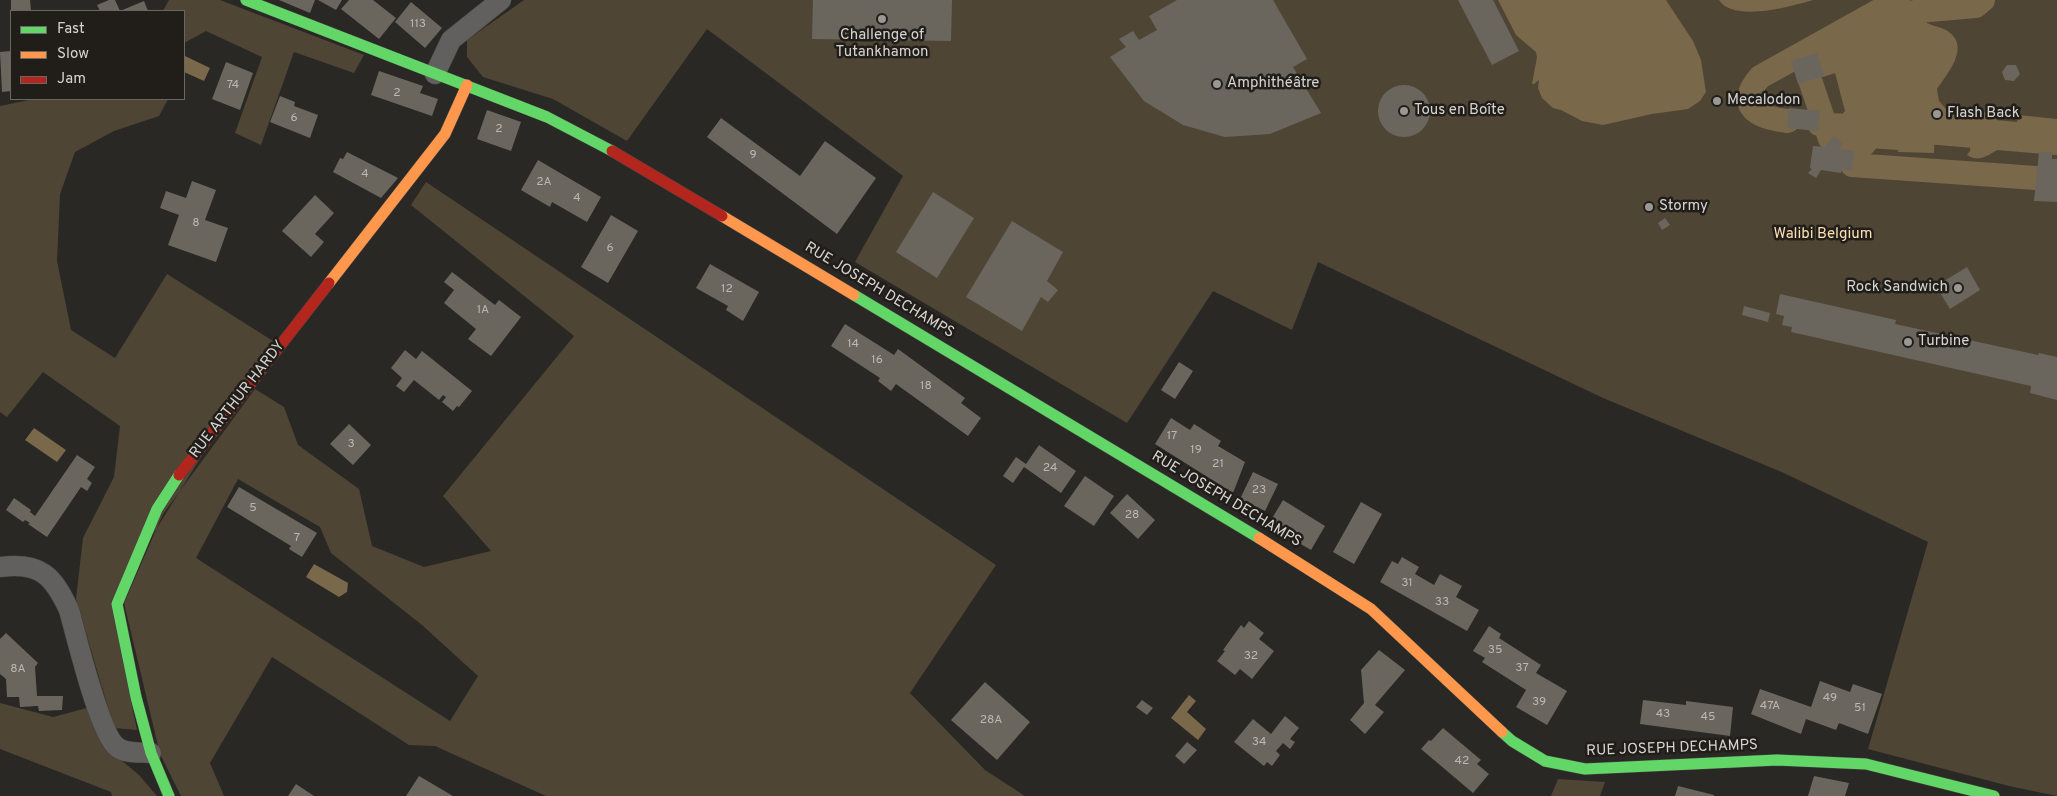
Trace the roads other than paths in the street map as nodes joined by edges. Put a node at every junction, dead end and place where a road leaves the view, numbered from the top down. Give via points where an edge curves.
1 (246, 0) edge
2 (502, 0) edge
3 (435, 74) junction
4 (467, 85) junction
5 (0, 567) edge
6 (150, 753) junction
7 (169, 796) edge
8 (1994, 796) edge

1 - 3 street, RUE JOSEPH DECHAMPS
2 - 3 street via 451,40
3 - 4 street, RUE JOSEPH DECHAMPS
4 - 6 street, RUE ARTHUR HARDY via 445,134 183,470 158,509 117,604
4 - 8 street, RUE JOSEPH DECHAMPS via 546,117 622,156 1301,563 1371,609 1512,741 1545,761 1585,769 1777,760 1866,764
5 - 6 street via 24,565 50,578 69,610 110,741 122,750
6 - 7 street, RUE ARTHUR HARDY

